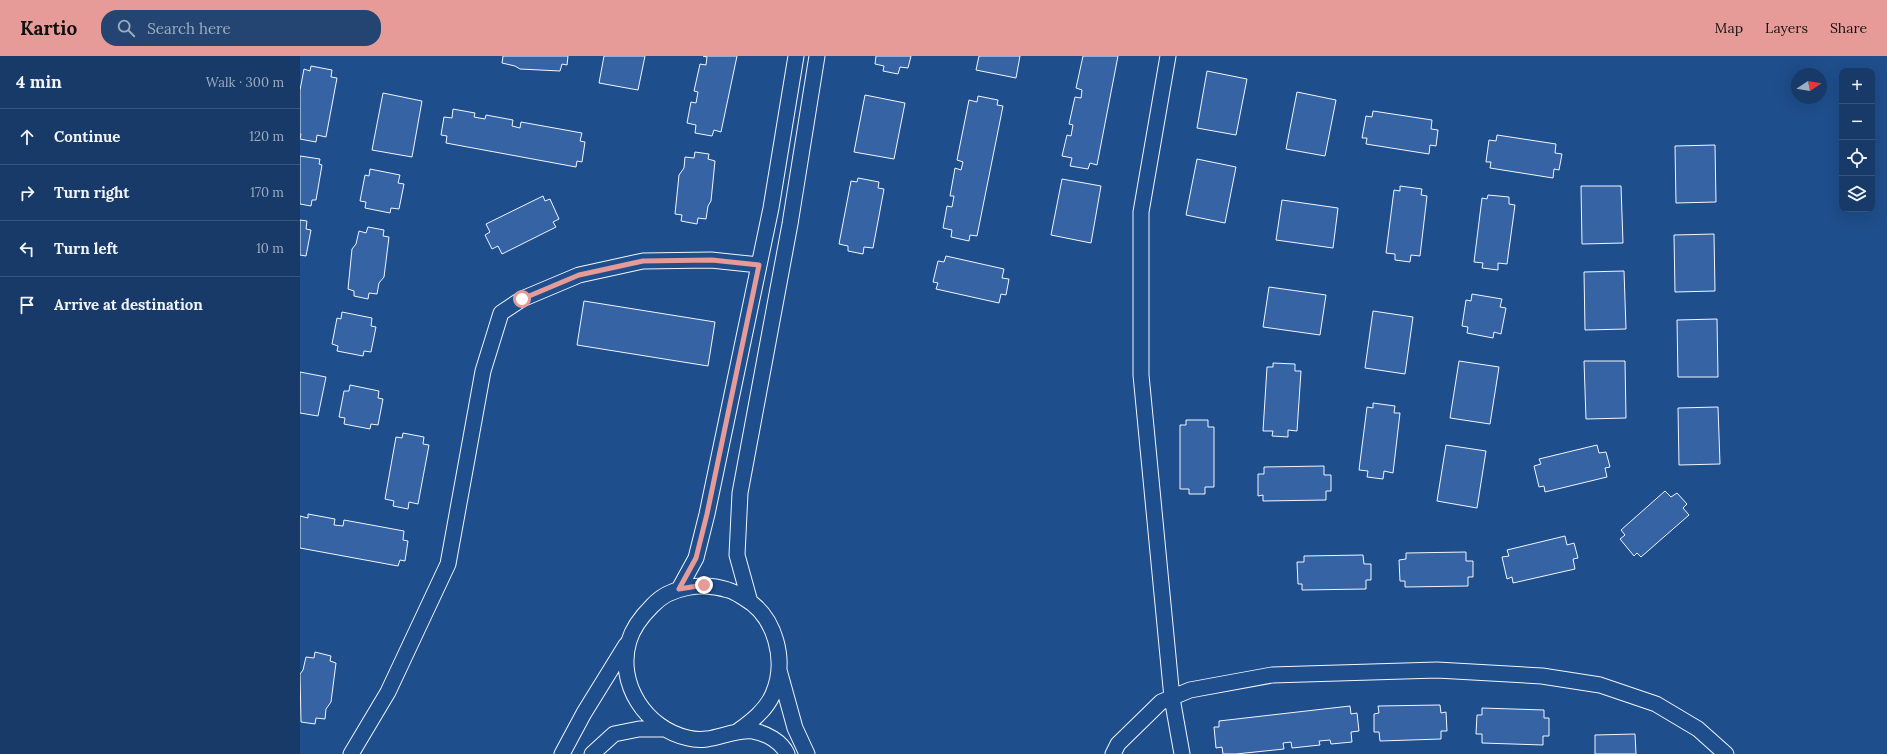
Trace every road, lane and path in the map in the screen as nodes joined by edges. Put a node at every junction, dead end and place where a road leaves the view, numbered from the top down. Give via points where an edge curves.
1 (796, 56) edge
2 (818, 56) edge
3 (1168, 56) edge
4 (759, 265) junction
5 (679, 589) junction
6 (750, 602) junction
7 (629, 641) junction
8 (779, 669) junction
9 (1172, 698) junction
10 (664, 729) junction
11 (738, 731) junction
12 (351, 754) edge
13 (562, 754) edge
14 (592, 754) edge
15 (787, 754) edge
16 (807, 754) edge
17 (1113, 754) edge
18 (1182, 754) edge
19 (1726, 754) edge

1 - 4 street
2 - 6 street via 740,493 737,555
3 - 9 street via 1141,212 1141,375
4 - 5 street via 707,514 696,558
4 - 12 street via 712,260 643,261 579,275 522,299 501,313 483,371 448,564 388,692
5 - 6 street via 704,585 728,590
5 - 7 street via 657,600 640,618
6 - 8 street via 767,620 777,643
7 - 10 street via 626,666 631,690 644,713
7 - 13 street
8 - 11 street via 773,694 759,716
8 - 16 street via 795,728
9 - 17 street via 1161,702 1118,744
9 - 18 street
9 - 19 street via 1190,690 1272,675 1437,670 1542,676 1600,685 1656,704 1698,729
10 - 11 street via 688,738 707,739
10 - 14 street via 639,729 614,734
11 - 15 street via 770,737 785,749

